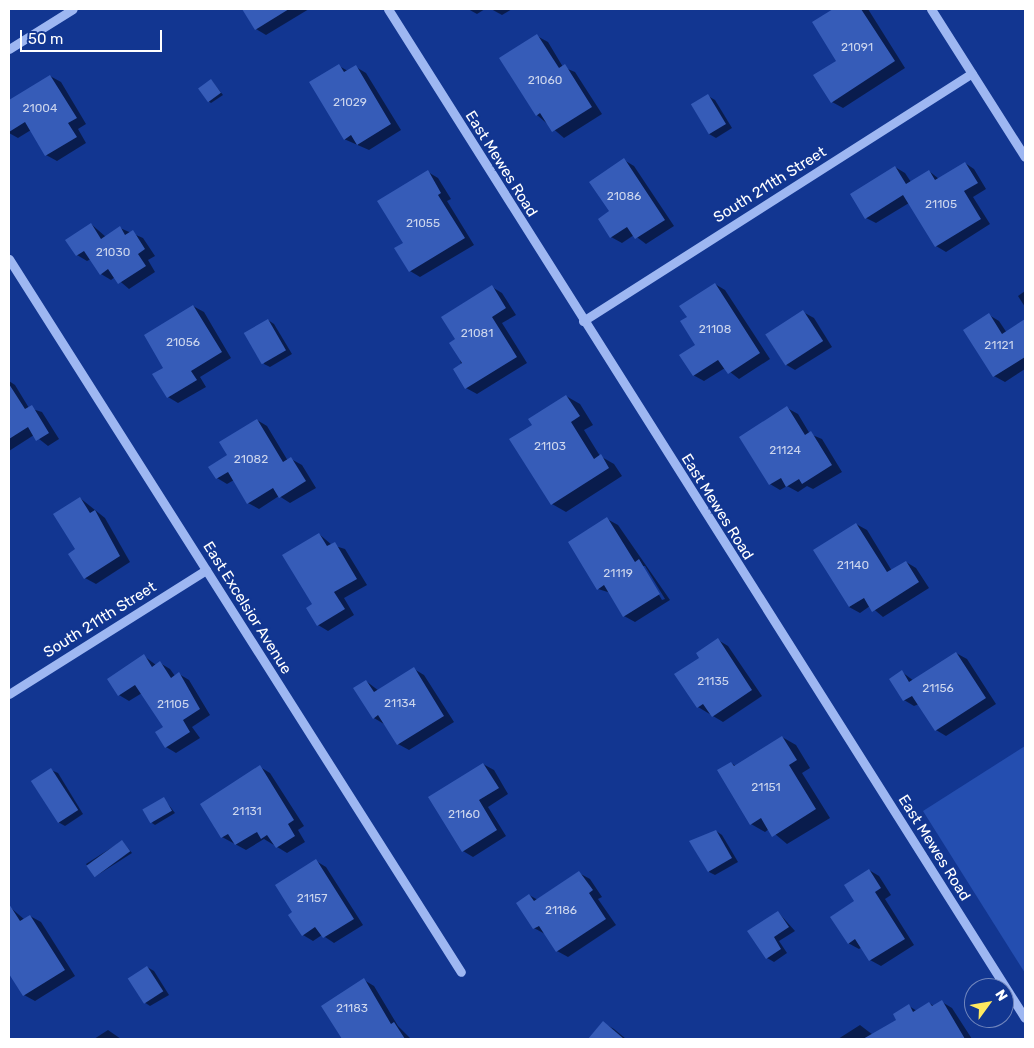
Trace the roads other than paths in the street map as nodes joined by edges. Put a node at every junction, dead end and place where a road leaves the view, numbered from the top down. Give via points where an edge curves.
1 (73, 9) edge
2 (388, 9) edge
3 (931, 9) edge
4 (9, 49) edge
5 (972, 73) junction
6 (1025, 157) edge
7 (9, 259) edge
8 (583, 321) junction
9 (206, 570) junction
10 (9, 694) edge
11 (461, 972) dead end
12 (1025, 1018) edge

1 - 4 street
2 - 8 street, East Mewes Road
3 - 5 street
5 - 6 street
5 - 8 street, South 211th Street
7 - 9 street, East Excelsior Avenue
8 - 12 street, East Mewes Road
9 - 10 street, South 211th Street
9 - 11 street, East Excelsior Avenue

